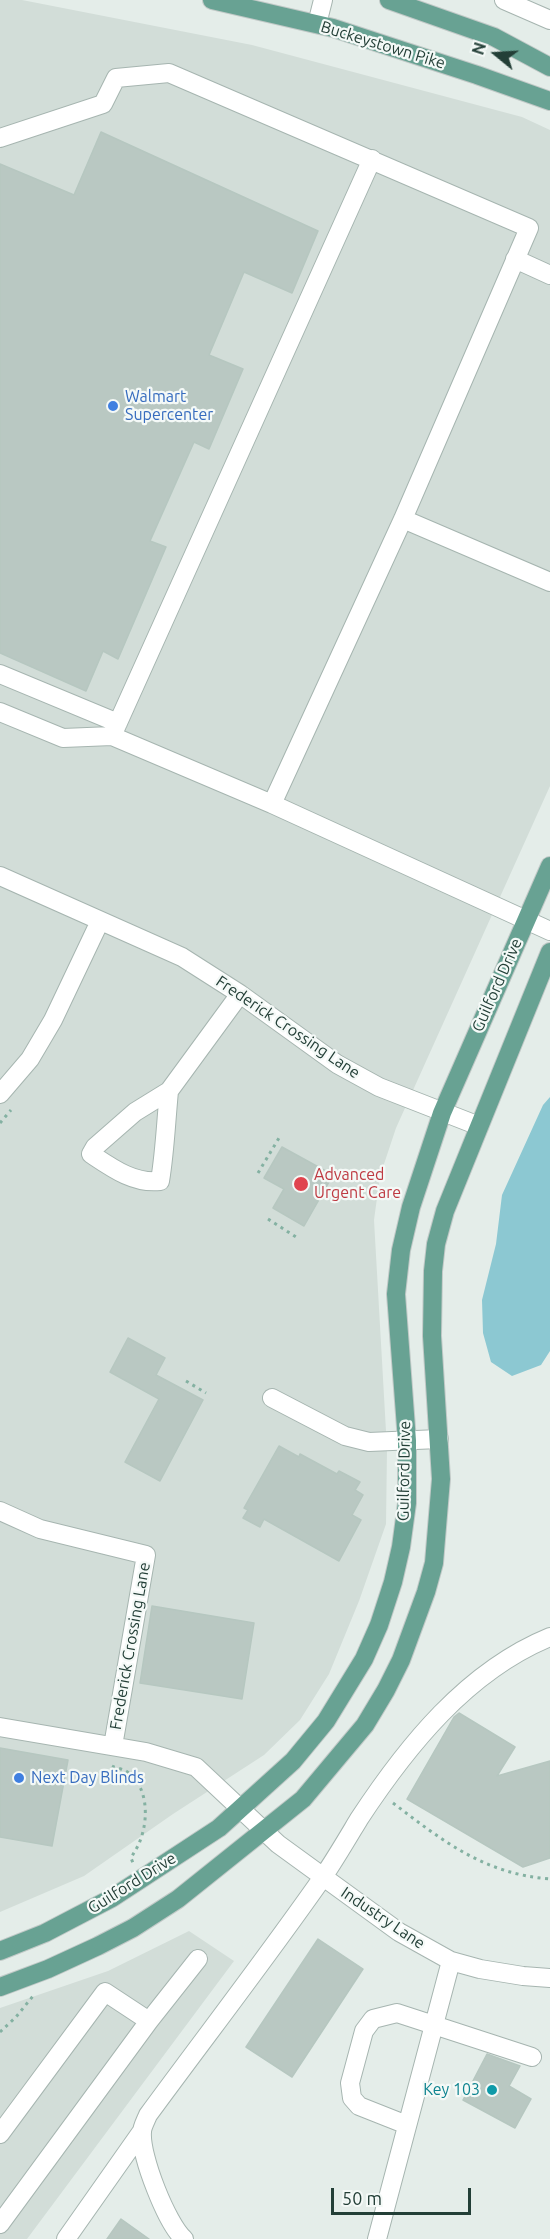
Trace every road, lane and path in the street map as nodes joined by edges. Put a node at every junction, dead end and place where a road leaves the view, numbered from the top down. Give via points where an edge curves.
1 (212, 0) edge
2 (322, 0) edge
3 (504, 0) edge
4 (399, 2) edge
5 (550, 20) edge
6 (317, 24) junction
7 (550, 67) edge
8 (550, 101) edge
9 (0, 138) edge
10 (372, 159) junction
11 (515, 260) junction
12 (550, 275) edge
13 (403, 519) junction
14 (550, 582) edge
15 (0, 674) edge
16 (0, 712) edge
17 (115, 730) junction
18 (272, 804) junction
19 (550, 866) edge
20 (0, 876) edge
21 (525, 920) junction
22 (100, 921) junction
23 (550, 932) edge
24 (550, 952) edge
25 (240, 994) junction
26 (169, 1091) junction
27 (0, 1094) edge
28 (442, 1113) junction
29 (479, 1126) junction
30 (279, 1138) dead end
31 (258, 1173) dead end
32 (268, 1220) dead end
33 (296, 1237) dead end
34 (186, 1381) dead end
35 (206, 1393) dead end
36 (272, 1398) dead end
37 (439, 1439) junction
38 (407, 1441) junction
39 (0, 1512) edge
40 (550, 1637) edge
41 (0, 1727) edge
42 (113, 1746) junction
43 (109, 1765) dead end
44 (379, 1792) junction
45 (240, 1808) junction
46 (263, 1830) junction
47 (135, 1868) dead end
48 (323, 1877) junction
49 (550, 1879) edge
50 (0, 1951) edge
51 (198, 1959) dead end
52 (451, 1961) junction
53 (550, 1978) edge
54 (0, 1987) edge
55 (33, 1996) dead end
56 (148, 2021) junction
57 (433, 2025) junction
58 (0, 2032) edge
59 (532, 2058) dead end
60 (406, 2125) junction
61 (142, 2131) junction
62 (0, 2134) edge
63 (0, 2224) edge
64 (66, 2239) edge
65 (184, 2239) edge
66 (377, 2239) edge

1 - 6 main road, Buckeystown Pike
2 - 6 street
3 - 5 street
4 - 7 main road via 494,37
6 - 8 main road, Buckeystown Pike
9 - 10 street via 103,104 116,78 169,73
10 - 11 street via 529,228
10 - 17 street
11 - 12 street
11 - 13 street
13 - 14 street
13 - 18 street
15 - 17 street
16 - 17 street via 63,738
17 - 18 street
18 - 21 street
19 - 21 main road, Guilford Drive
20 - 22 street, Frederick Crossing Lane
21 - 23 street
21 - 28 main road, Guilford Drive
22 - 25 street, Frederick Crossing Lane via 182,957
22 - 27 street via 30,1059
24 - 29 main road, Guilford Drive
25 - 26 street
25 - 28 street, Frederick Crossing Lane via 337,1064 379,1087
26 - 26 street via 135,1112 91,1154 123,1175 152,1182 160,1180
28 - 29 street, Frederick Crossing Lane
28 - 38 main road, Guilford Drive via 411,1207 396,1294
29 - 37 main road, Guilford Drive via 436,1244 432,1336
30 - 31 path
32 - 33 path
34 - 35 path
36 - 38 street via 345,1436 369,1442
37 - 38 street
37 - 46 main road, Guilford Drive via 441,1479 434,1563 401,1660 365,1725 335,1762 303,1798
38 - 45 main road, Guilford Drive via 407,1503 401,1546 379,1625 364,1659 327,1721 293,1761
39 - 42 street, Frederick Crossing Lane via 40,1529 146,1555
40 - 44 street via 506,1660 460,1695 430,1725
41 - 42 street, Industry Lane
42 - 45 street, Industry Lane via 196,1767
43 - 47 path via 126,1771 142,1789 145,1823 131,1858
44 - 48 street
44 - 49 path via 456,1849 482,1863 505,1872
45 - 46 street, Industry Lane
45 - 50 main road, Guilford Drive via 219,1828 112,1898
46 - 48 street, Industry Lane
46 - 54 main road, Guilford Drive via 178,1899 133,1928 48,1969
48 - 52 street, Industry Lane via 399,1932
48 - 61 street via 148,2115
51 - 56 street
52 - 53 street, Industry Lane
52 - 57 street
55 - 58 path
56 - 62 street via 105,1992
56 - 63 street
57 - 59 street
57 - 60 street
57 - 60 street via 397,2013 373,2019 364,2031 350,2083 352,2098 358,2106
60 - 66 street
61 - 64 street
61 - 65 street via 149,2172 178,2234

